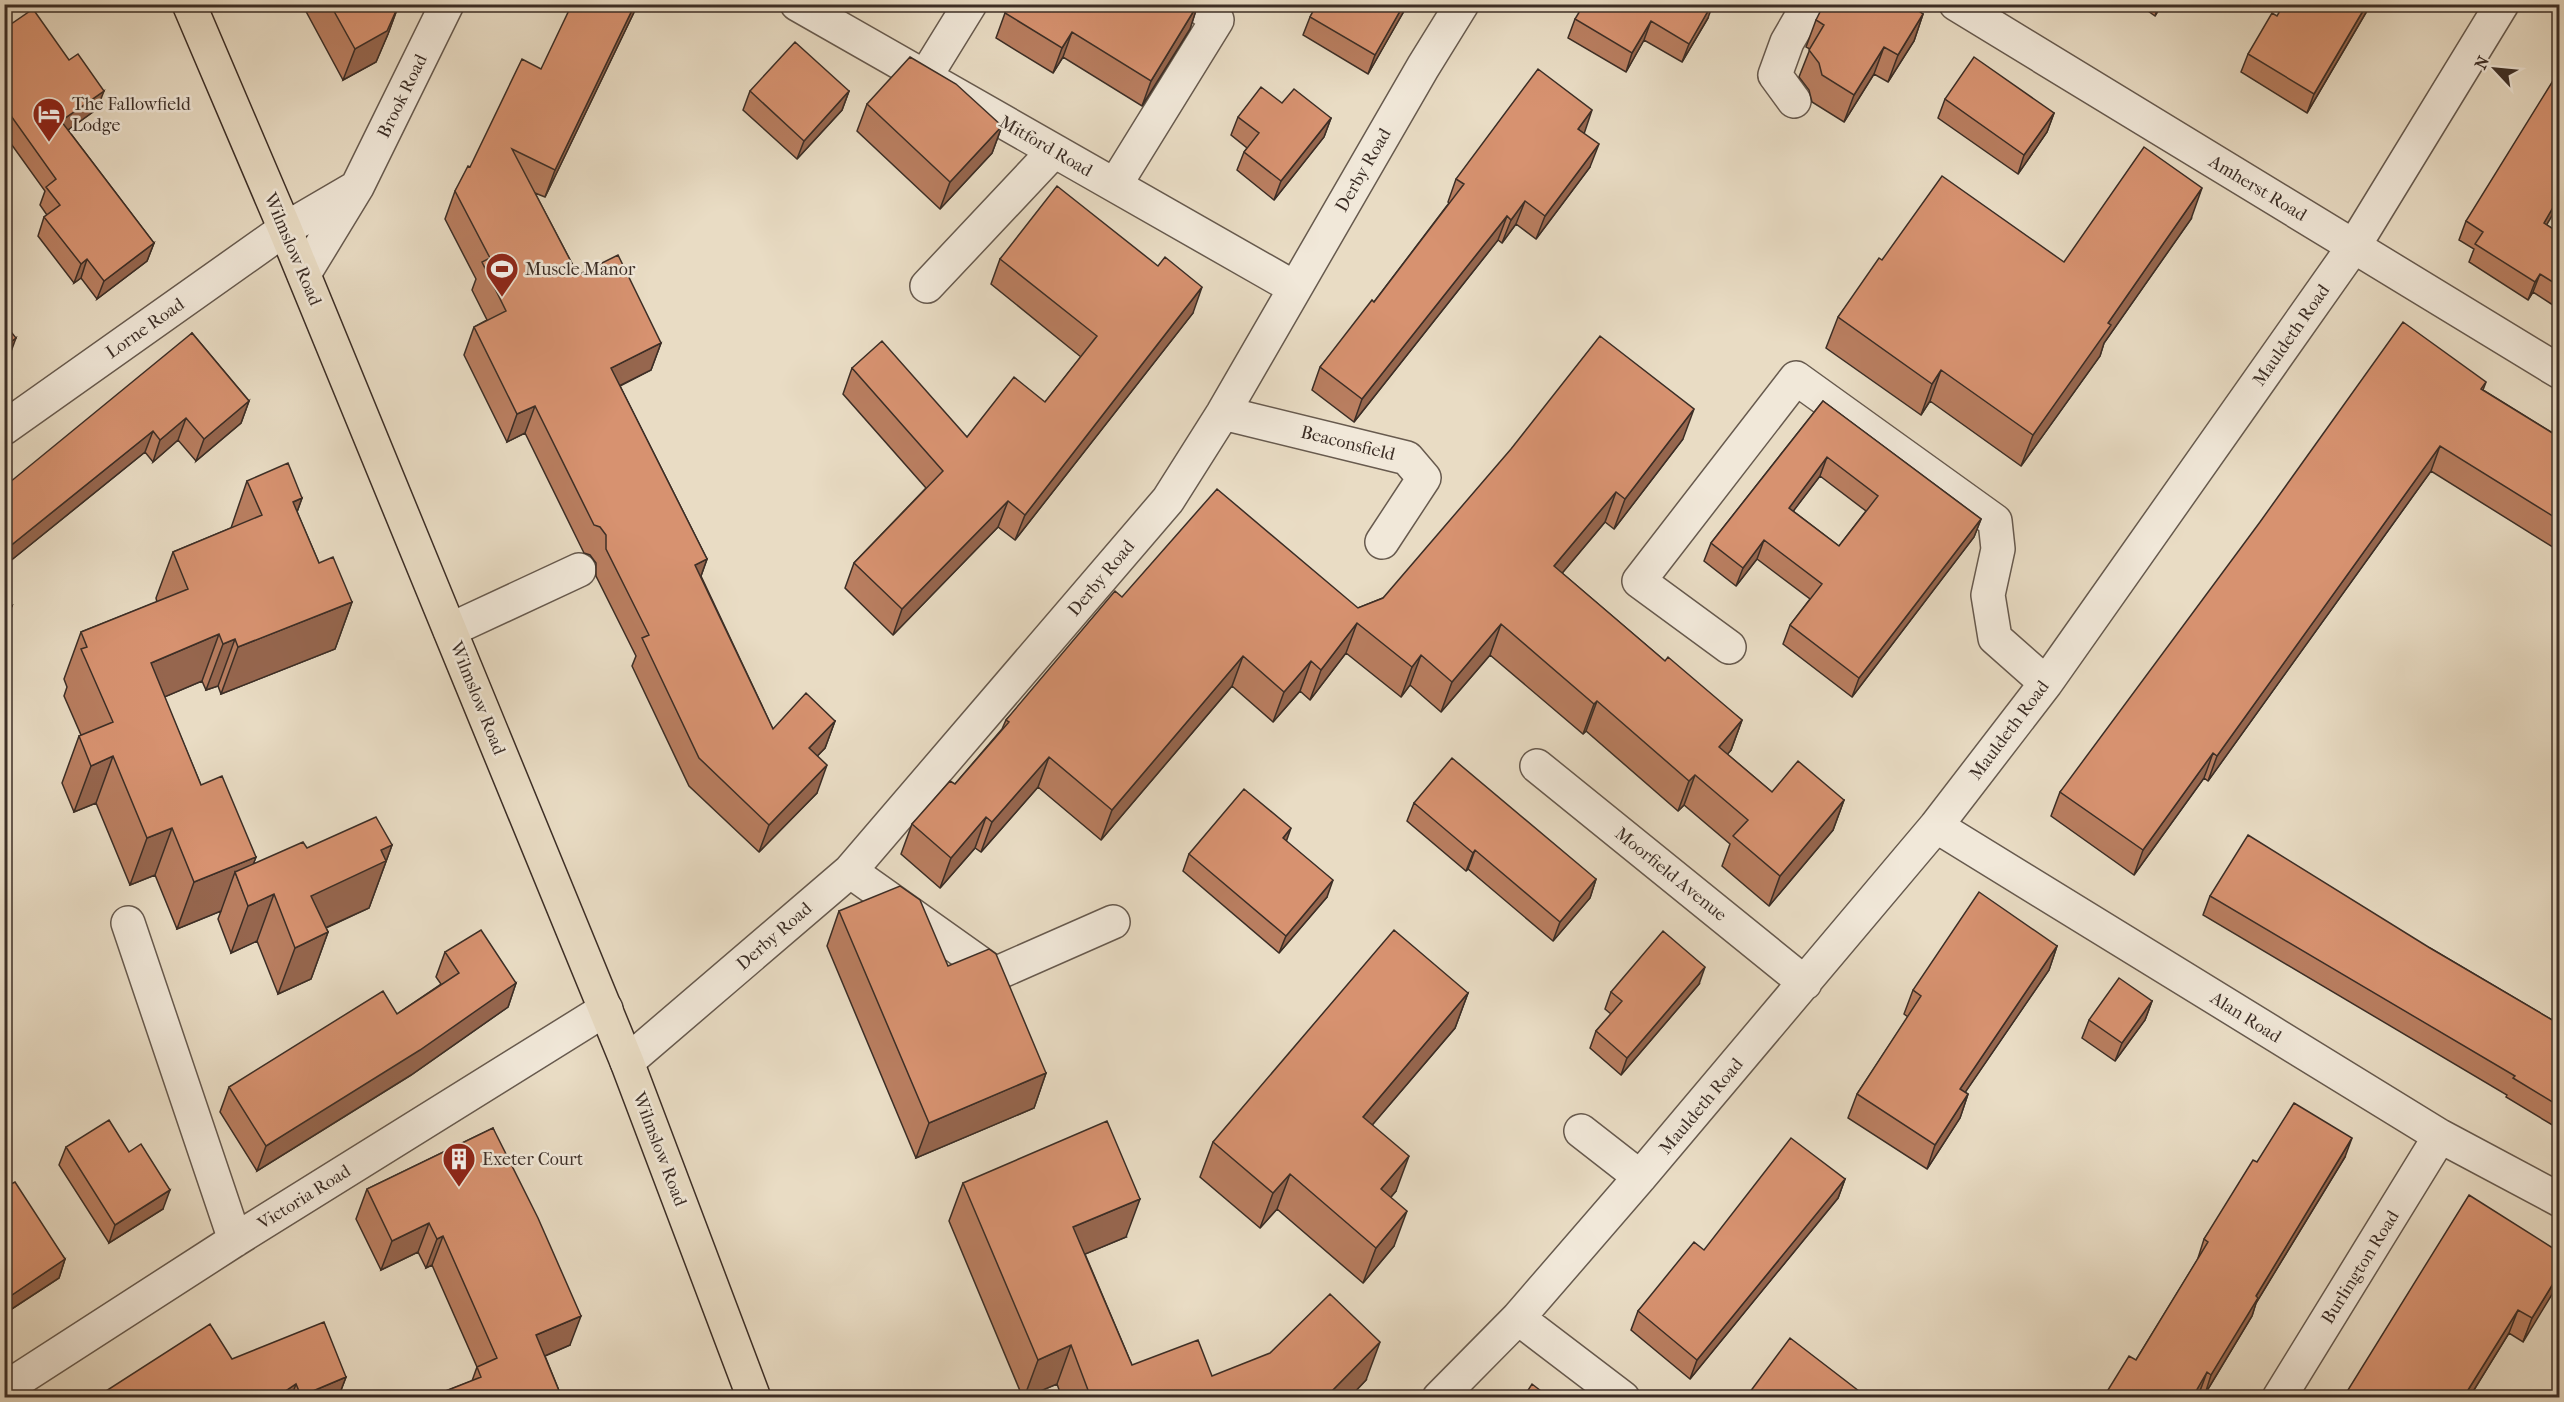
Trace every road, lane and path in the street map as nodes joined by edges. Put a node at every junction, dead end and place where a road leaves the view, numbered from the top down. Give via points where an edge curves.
1 (189, 4) edge
2 (447, 4) edge
3 (797, 4) edge
4 (970, 4) edge
5 (1197, 4) edge
6 (1462, 4) edge
7 (1809, 4) edge
8 (1956, 4) edge
9 (2502, 4) edge
10 (925, 77) junction
11 (1794, 101) dead end
12 (1054, 151) junction
13 (1114, 185) junction
14 (357, 187) junction
15 (285, 229) junction
16 (2354, 246) junction
17 (304, 274) junction
18 (927, 286) dead end
19 (1295, 288) junction
20 (2559, 372) edge
21 (1223, 412) junction
22 (4, 428) edge
23 (1382, 542) dead end
24 (579, 570) dead end
25 (450, 630) junction
26 (1729, 647) dead end
27 (2046, 683) junction
28 (1537, 766) dead end
29 (1936, 826) junction
30 (850, 871) junction
31 (1113, 922) dead end
32 (128, 923) dead end
33 (1805, 982) junction
34 (606, 1009) junction
35 (627, 1062) junction
36 (1581, 1131) dead end
37 (2440, 1136) junction
38 (1640, 1177) junction
39 (2559, 1200) edge
40 (235, 1240) junction
41 (1518, 1318) junction
42 (4, 1389) edge
43 (754, 1398) edge
44 (1439, 1398) edge
45 (1623, 1398) edge
46 (2279, 1398) edge

1 - 15 main road, Wilmslow Road
2 - 14 street, Brook Road
3 - 10 street, Mitford Road
4 - 10 street
5 - 13 street via 1217,20
6 - 19 street, Derby Road
7 - 11 street via 1787,42 1775,75
8 - 16 street, Amherst Road
9 - 16 street, Mauldeth Road
10 - 12 street, Mitford Road
12 - 13 street, Mitford Road
12 - 18 street
13 - 19 street, Mitford Road
14 - 15 street
14 - 17 street, Brook Road
15 - 17 main road, Wilmslow Road
15 - 22 street, Lorne Road
16 - 20 street, Amherst Road
16 - 27 street, Mauldeth Road
17 - 25 main road, Wilmslow Road
19 - 21 street, Derby Road
21 - 23 street, Beaconsfield via 1407,458 1424,478
21 - 30 street, Derby Road via 1168,500
24 - 25 street
25 - 34 main road, Wilmslow Road
26 - 27 street via 1639,581 1796,378 1995,521 1998,549 1988,595 1995,638
27 - 29 street, Mauldeth Road
28 - 33 street, Moorfield Avenue
29 - 33 street, Mauldeth Road
29 - 37 street, Alan Road
30 - 31 street via 995,974
30 - 35 street, Derby Road
32 - 40 street
33 - 38 street, Mauldeth Road
34 - 35 main road, Wilmslow Road
34 - 40 street, Victoria Road
35 - 43 main road, Wilmslow Road
36 - 38 street
37 - 39 street, Alan Road
37 - 46 street, Burlington Road
38 - 41 street, Mauldeth Road
40 - 42 street, Victoria Road
41 - 44 street, Mauldeth Road
41 - 45 street

